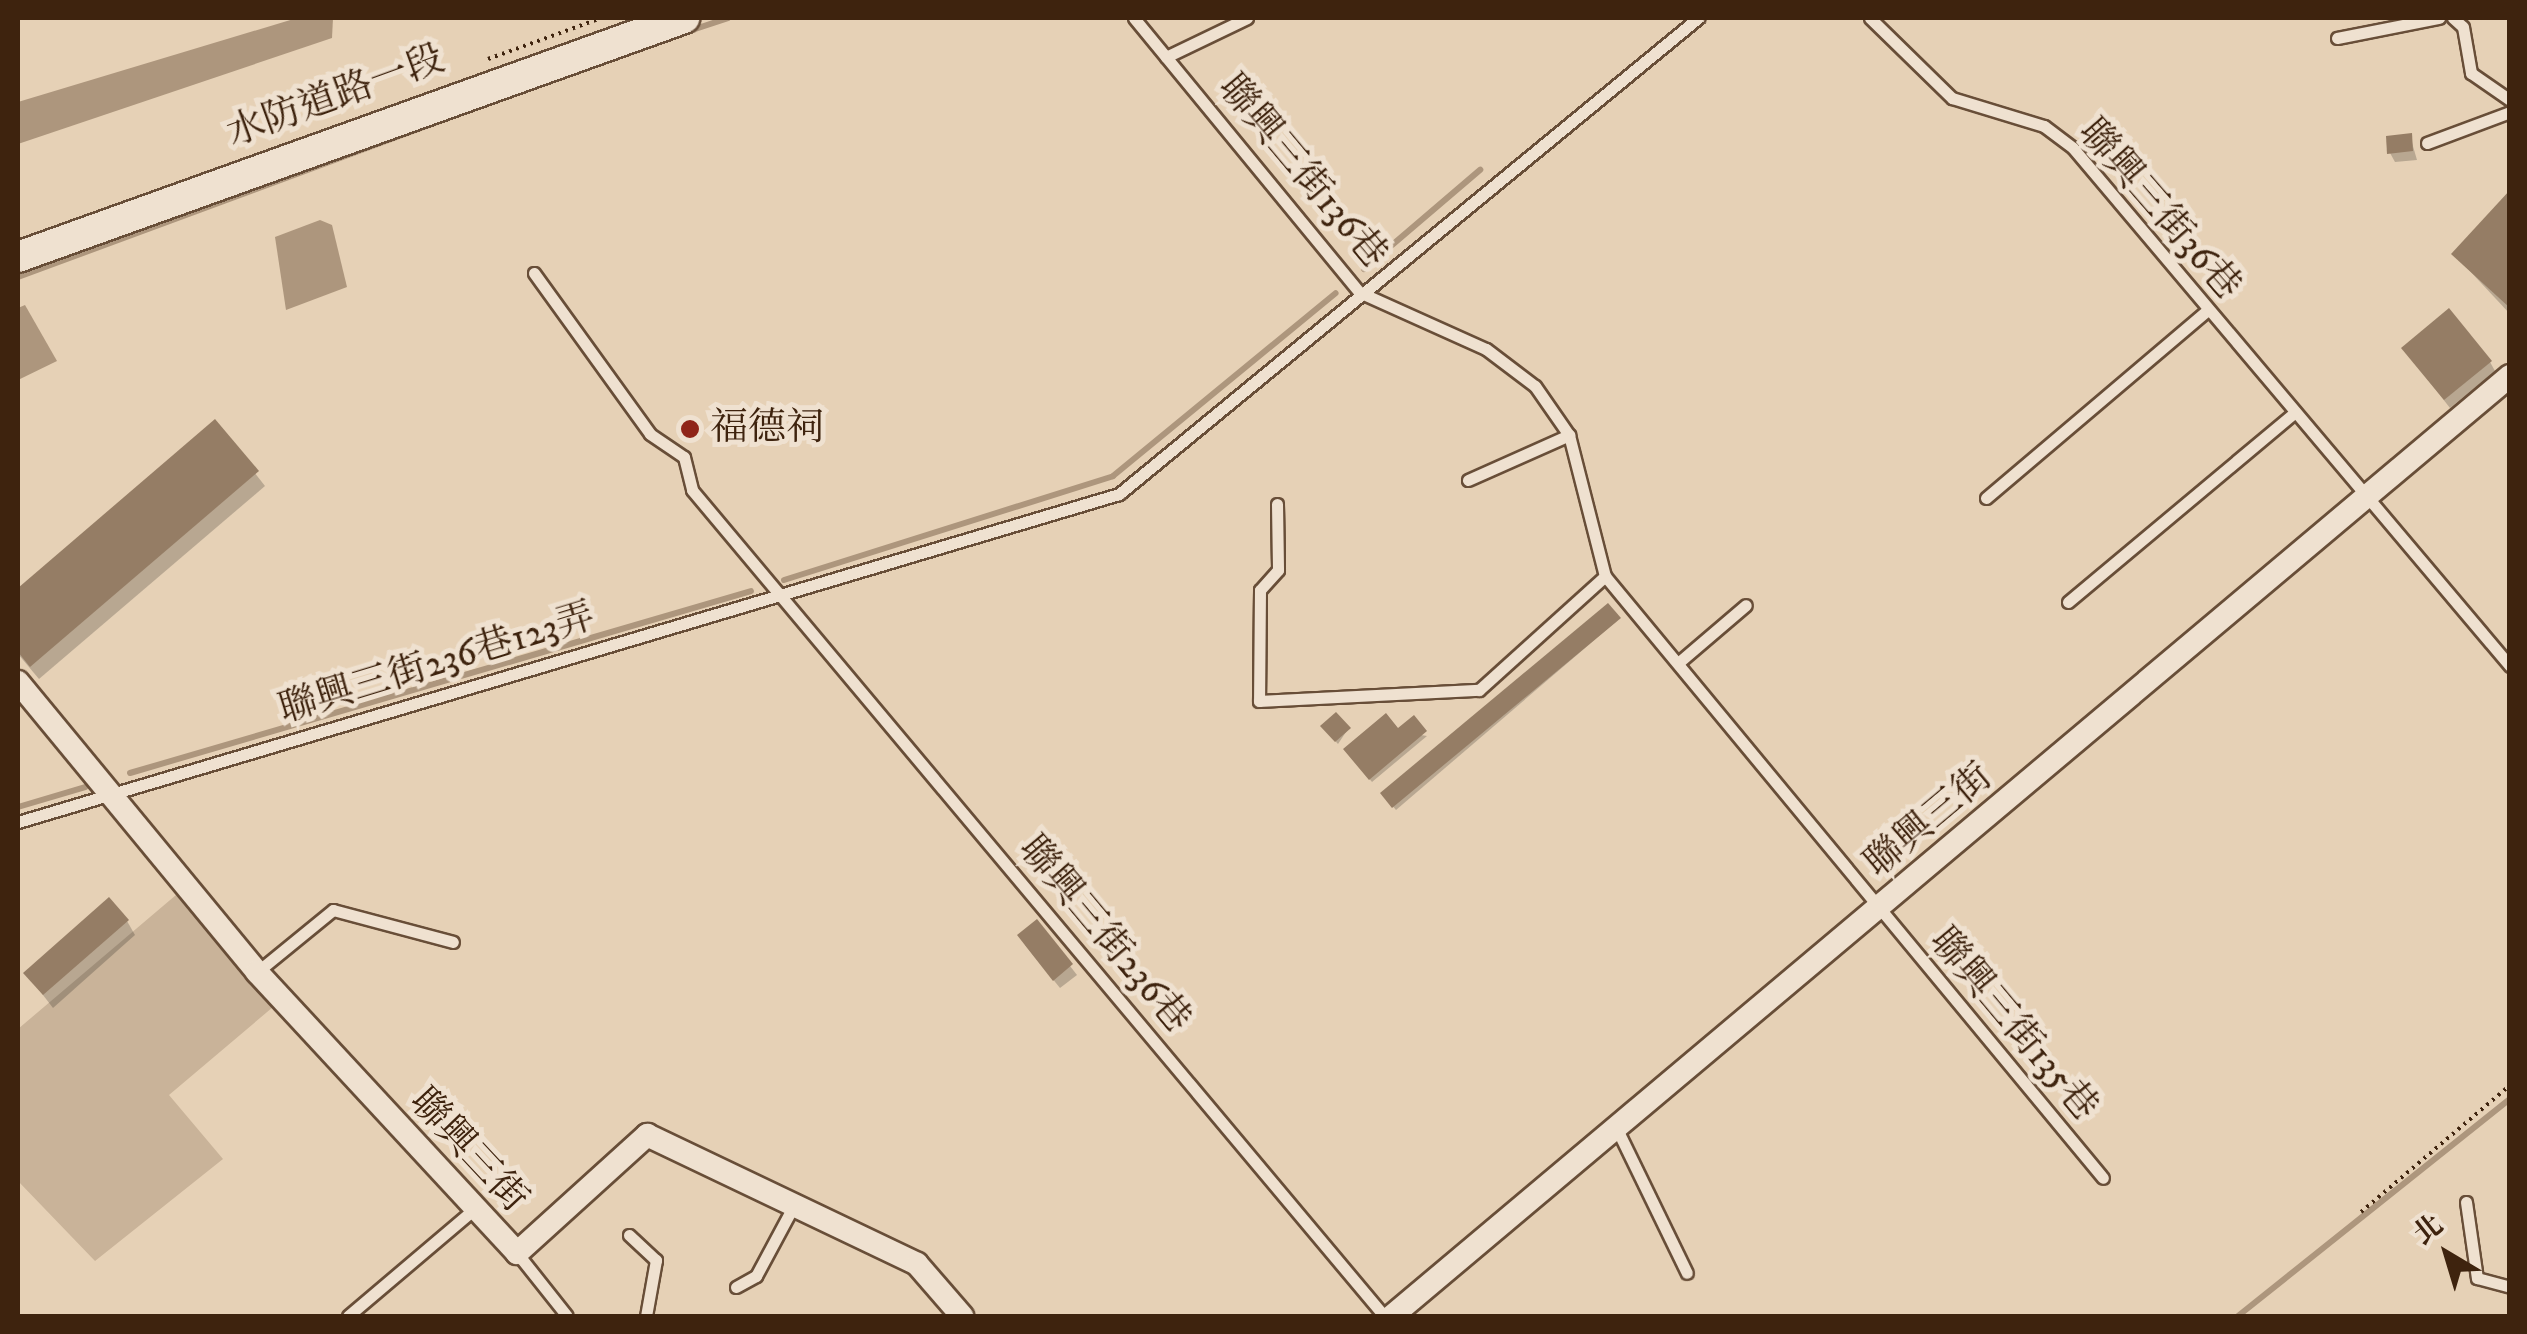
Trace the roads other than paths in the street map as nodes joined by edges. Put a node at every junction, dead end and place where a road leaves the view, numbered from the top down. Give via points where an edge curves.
1 (684, 18) edge
2 (1134, 18) edge
3 (1698, 18) edge
4 (1870, 18) edge
5 (2440, 18) edge
6 (2452, 18) edge
7 (1242, 19) edge
8 (2337, 38) dead end
9 (1166, 57) junction
10 (2510, 100) edge
11 (2510, 112) edge
12 (2427, 143) dead end
13 (18, 257) edge
14 (534, 273) dead end
15 (1359, 292) junction
16 (2208, 310) junction
17 (2510, 376) edge
18 (2295, 412) junction
19 (1569, 435) junction
20 (1468, 480) dead end
21 (2367, 495) junction
22 (1986, 498) dead end
23 (1277, 504) dead end
24 (1605, 576) junction
25 (780, 590) junction
26 (2068, 602) dead end
27 (1746, 605) dead end
28 (1678, 662) junction
29 (2510, 666) edge
30 (18, 682) edge
31 (112, 795) junction
32 (18, 822) edge
33 (1877, 910) junction
34 (453, 942) dead end
35 (257, 972) junction
36 (1616, 1127) junction
37 (2104, 1178) dead end
38 (2466, 1202) dead end
39 (794, 1205) junction
40 (472, 1211) junction
41 (629, 1234) dead end
42 (517, 1252) junction
43 (1688, 1272) dead end
44 (2510, 1287) edge
45 (736, 1288) dead end
46 (348, 1316) edge
47 (568, 1316) edge
48 (646, 1316) edge
49 (962, 1316) edge
50 (1384, 1316) edge
51 (1392, 1316) edge

1 - 13 street, 水防道路一段
2 - 9 lane, 聯興三街136巷
3 - 15 lane
4 - 16 lane, 聯興三街36巷 via 1952,98 2044,126 2073,148
5 - 8 lane
6 - 10 lane via 2463,27 2471,74
7 - 9 lane
9 - 15 lane, 聯興三街136巷
11 - 12 lane
14 - 25 lane, 聯興三街236巷 via 650,434 684,457 692,490
15 - 19 lane, 聯興三街136巷 via 1486,349 1534,386
15 - 25 lane via 1119,494
16 - 18 lane, 聯興三街36巷
16 - 22 lane
17 - 21 street, 聯興三街
18 - 21 lane, 聯興三街36巷
18 - 26 lane
19 - 20 lane
19 - 24 lane, 聯興三街136巷
21 - 29 lane, 聯興三街36巷
21 - 33 street, 聯興三街
23 - 24 lane via 1278,570 1260,590 1259,701 1479,690
24 - 28 lane, 聯興三街136巷
25 - 31 lane, 聯興三街236巷123弄
25 - 50 lane, 聯興三街236巷
27 - 28 lane
28 - 33 lane, 聯興三街136巷
30 - 31 street, 聯興三街
31 - 32 lane, 聯興三街236巷123弄
31 - 35 street, 聯興三街
33 - 36 street, 聯興三街
33 - 37 lane, 聯興三街135巷
34 - 35 lane via 333,910
35 - 40 street, 聯興三街
36 - 43 lane
36 - 51 street, 聯興三街
38 - 44 lane via 2477,1278
39 - 42 street, 聯興三街 via 647,1135
39 - 45 lane via 756,1276
39 - 49 street, 聯興三街 via 917,1264
40 - 42 street, 聯興三街
40 - 46 lane
41 - 48 lane via 656,1260
42 - 47 lane

